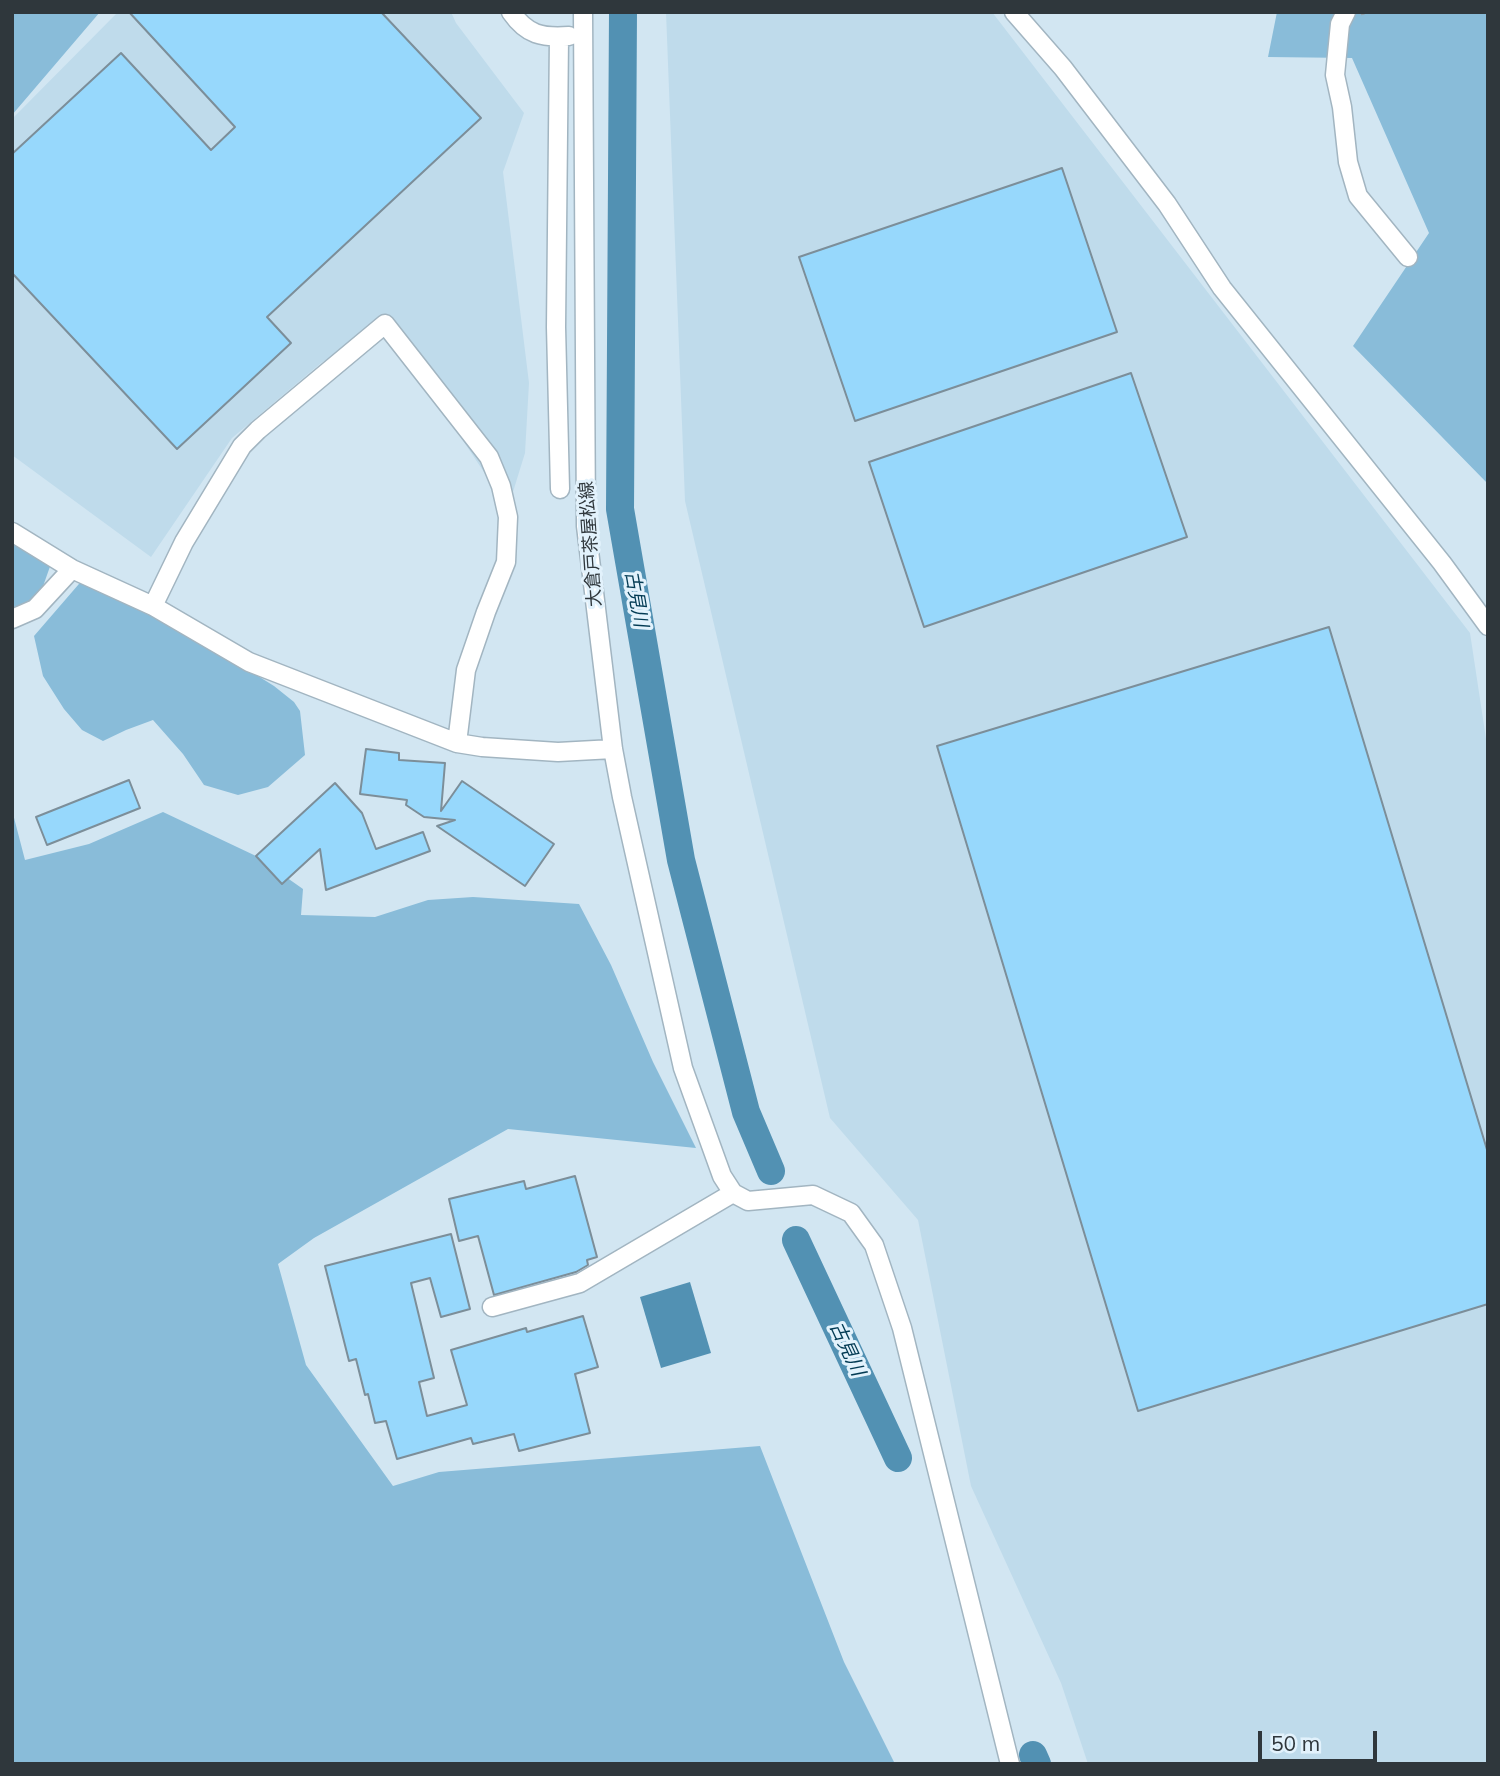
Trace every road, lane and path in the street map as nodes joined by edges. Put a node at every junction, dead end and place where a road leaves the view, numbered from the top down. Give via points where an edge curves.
1 (511, 12) edge
2 (583, 12) edge
3 (1014, 12) edge
4 (1346, 12) edge
5 (583, 35) junction
6 (559, 37) junction
7 (1408, 257) dead end
8 (560, 489) dead end
9 (12, 532) edge
10 (72, 569) junction
11 (153, 606) junction
12 (12, 619) edge
13 (1488, 626) edge
14 (457, 743) junction
15 (613, 749) junction
16 (733, 1193) junction
17 (492, 1307) dead end
18 (1010, 1764) edge

1 - 6 street via 520,25 537,35
2 - 5 street, 大倉戸茶屋松線
3 - 13 street via 1167,204 1222,289
4 - 7 street via 1340,24 1335,75 1348,162 1358,196
5 - 6 street
5 - 15 street, 大倉戸茶屋松線 via 586,526
6 - 8 street via 556,327
9 - 10 street
10 - 11 street
10 - 12 street via 35,609
11 - 14 street via 249,662
11 - 14 street via 184,542 242,446 385,324 489,457 508,517 506,562 466,670
14 - 15 street via 558,752
15 - 16 street, 大倉戸茶屋松線 via 682,1068 722,1176
16 - 17 street via 580,1283
16 - 18 street via 748,1201 813,1195 851,1213 874,1245 902,1328

